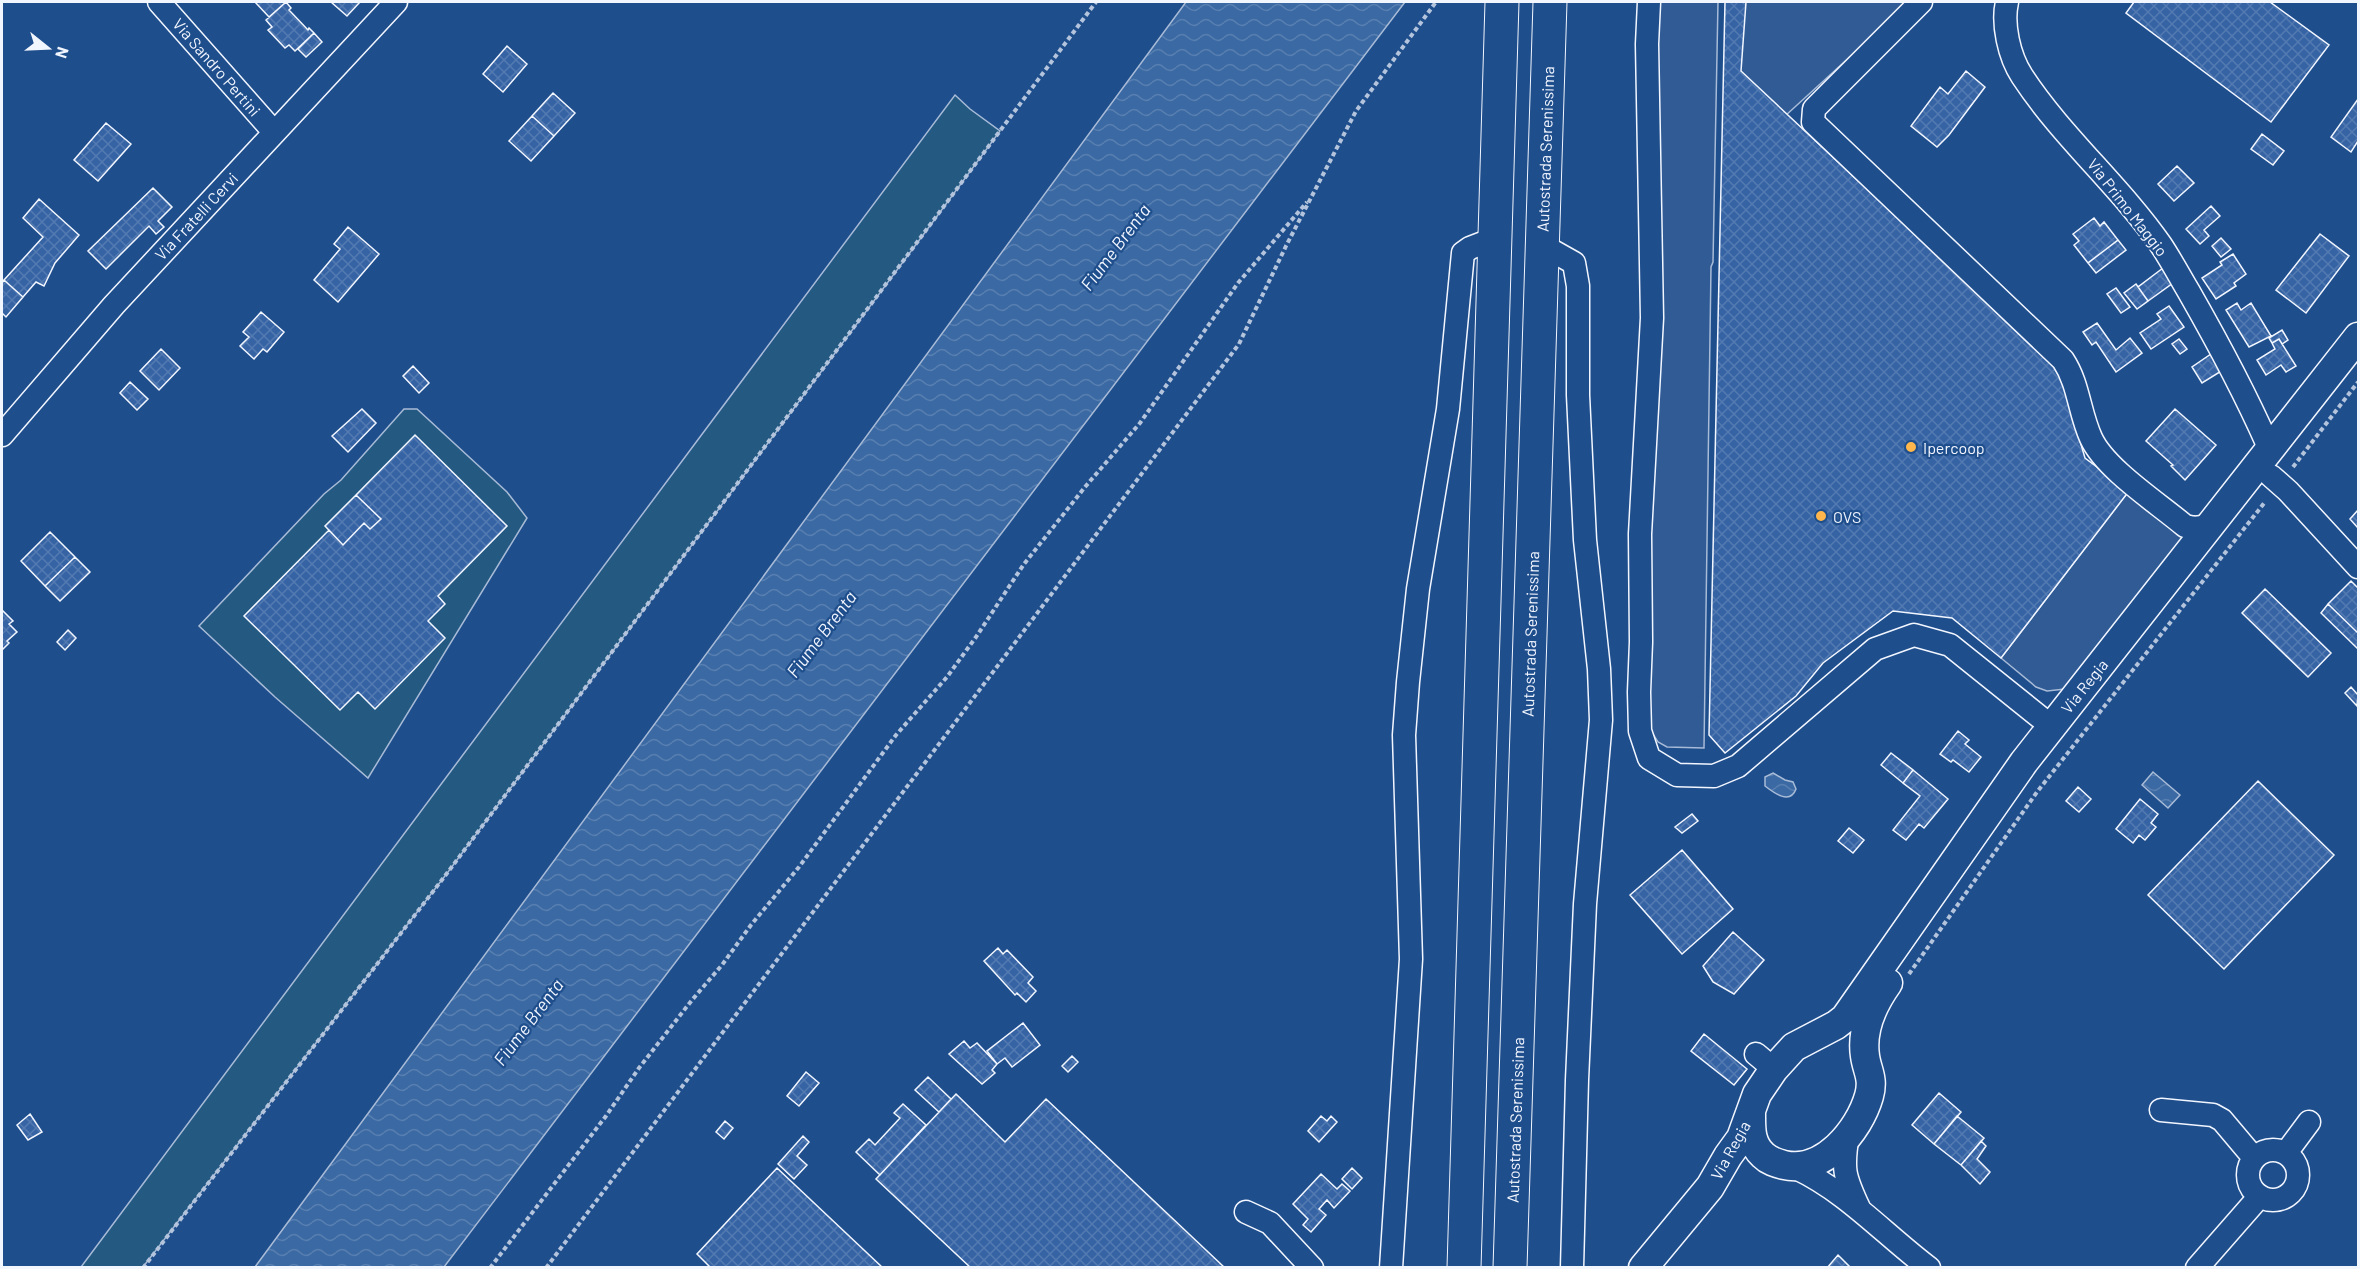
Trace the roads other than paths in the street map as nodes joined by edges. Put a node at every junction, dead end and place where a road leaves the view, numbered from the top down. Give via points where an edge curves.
1 (159, 2) edge
2 (396, 2) edge
3 (1502, 2) edge
4 (1550, 2) edge
5 (1648, 2) edge
6 (1921, 2) edge
7 (2007, 2) edge
8 (274, 132) junction
9 (1496, 238) junction
10 (1542, 245) junction
11 (2358, 337) edge
12 (2358, 365) edge
13 (2, 435) edge
14 (2275, 474) junction
15 (2211, 526) junction
16 (2358, 567) edge
17 (2051, 726) junction
18 (1816, 1036) junction
19 (1865, 1058) junction
20 (2161, 1110) dead end
21 (1751, 1112) junction
22 (2309, 1122) dead end
23 (1848, 1134) junction
24 (2286, 1153) junction
25 (2254, 1158) junction
26 (1785, 1165) junction
27 (1710, 1187) junction
28 (2260, 1196) junction
29 (1859, 1208) junction
30 (1246, 1212) dead end
31 (1312, 1268) edge
32 (1391, 1268) edge
33 (1464, 1268) edge
34 (1510, 1268) edge
35 (1572, 1268) edge
36 (1643, 1268) edge
37 (1929, 1268) edge
38 (2197, 1268) edge

1 - 8 street, Via Sandro Pertini
2 - 8 street, Via Fratelli Cervi
3 - 9 highway
4 - 10 highway, Autostrada Serenissima
5 - 17 street via 1652,318 1640,534 1639,693 1640,731 1649,758 1677,775 1714,776 1738,766 1875,649 1914,634 1950,645
6 - 15 street via 1808,118 2063,360 2072,374 2090,437 2102,456 2185,526
7 - 14 street, Via Primo Maggio via 2004,14 2009,43 2021,74 2161,246 2203,317 2266,443
8 - 13 street, Via Fratelli Cervi via 114,305
9 - 32 street via 1463,254 1448,409 1418,589 1408,682 1404,735 1412,959
9 - 33 highway
10 - 34 highway, Autostrada Serenissima
10 - 35 street via 1574,263 1578,286 1585,540 1601,720 1585,904
11 - 14 main road, Via Regia
12 - 14 main road, Via Regia
14 - 15 main road, Via Regia
14 - 16 street, Via Primo Maggio
14 - 19 main road, Via Regia via 2067,733 1885,987 1868,1021
15 - 17 main road, Via Regia
17 - 18 main road, Via Regia via 1845,1018
18 - 19 main road via 1835,1036
18 - 21 main road, Via Regia via 1765,1062
19 - 23 main road, Via Regia via 1870,1071 1869,1096
20 - 25 street via 2213,1115 2222,1120
21 - 26 main road, Via Regia via 1754,1142 1763,1155
21 - 27 main road, Via Regia via 1741,1138
22 - 24 street
23 - 26 main road, Via Regia via 1822,1160
23 - 29 street via 1844,1173
24 - 25 street via 2269,1150
24 - 28 street via 2293,1159 2298,1175 2292,1192 2277,1200
25 - 28 street via 2248,1174 2253,1191
26 - 27 main road, Via Regia via 1742,1169
26 - 29 street via 1814,1177
27 - 36 main road, Via Regia
28 - 38 street
29 - 37 street
30 - 31 street via 1270,1223

